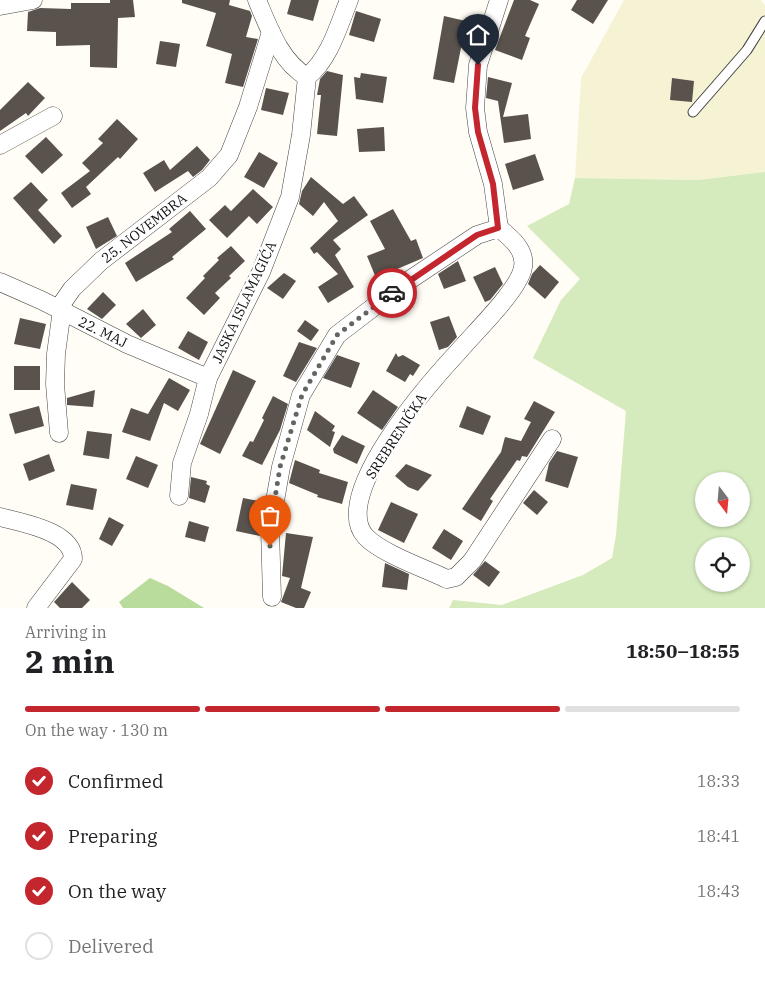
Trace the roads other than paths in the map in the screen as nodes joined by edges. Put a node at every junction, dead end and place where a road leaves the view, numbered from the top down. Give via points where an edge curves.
1 (32, 0) edge
2 (257, 0) edge
3 (349, 0) edge
4 (499, 0) edge
5 (0, 6) edge
6 (765, 21) edge
7 (271, 32) junction
8 (307, 77) junction
9 (693, 112) dead end
10 (53, 116) dead end
11 (0, 145) edge
12 (498, 228) junction
13 (0, 282) edge
14 (62, 311) junction
15 (208, 378) junction
16 (59, 434) dead end
17 (552, 439) dead end
18 (179, 496) dead end
19 (0, 517) edge
20 (272, 597) dead end
21 (36, 608) edge

1 - 5 street
2 - 7 street
3 - 8 street via 328,53
4 - 12 street via 478,65 475,108 478,132 493,184
6 - 9 lane via 747,50
7 - 8 street via 296,71
7 - 14 street, 25. NOVEMBRA via 229,155 209,178 101,261 72,289 63,302
8 - 15 street, JASKA ISLAMAGIĆA via 290,197 261,272
10 - 11 street
12 - 17 street, SREBRENIČKA via 514,240 520,250 524,259 522,275 414,404 374,464 360,494 360,527 366,537 377,545 447,579 456,577 472,561
12 - 20 street via 477,235 405,283 337,335 302,395 280,467 270,529
13 - 14 street, 22. MAJ
14 - 15 street, 22. MAJ via 127,344
14 - 16 street, 25. NOVEMBRA via 55,384
15 - 18 street, JASKA ISLAMAGIĆA via 182,463
19 - 21 street via 61,538 73,552 73,559

